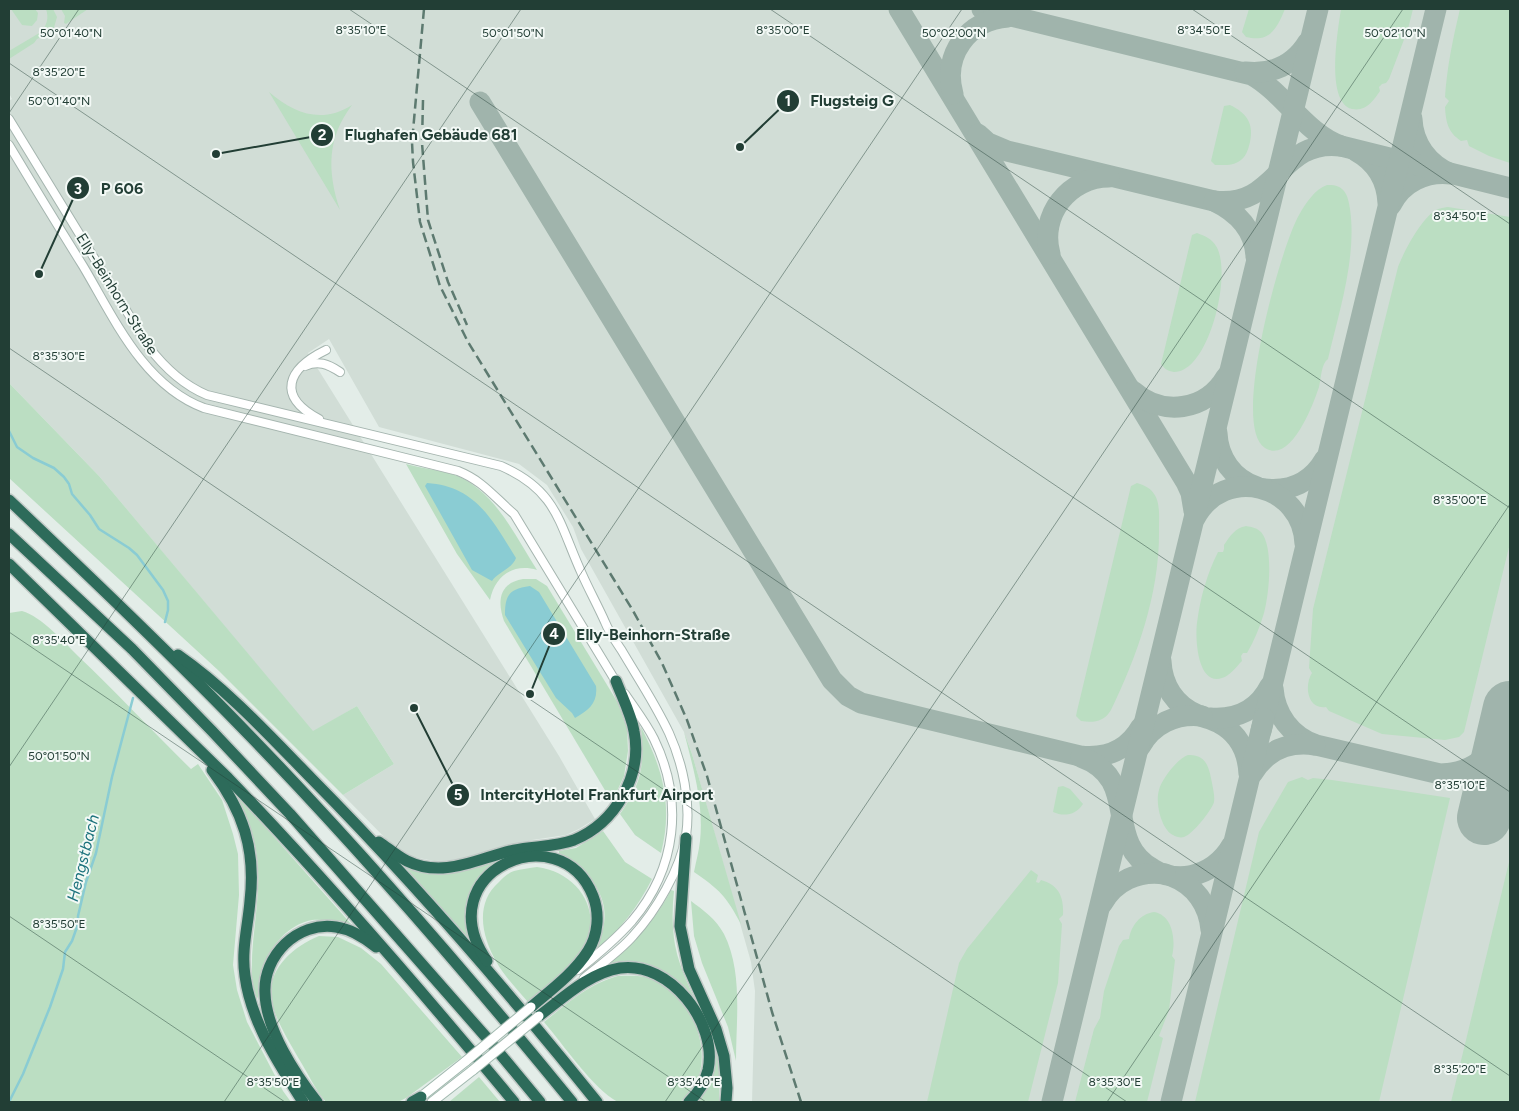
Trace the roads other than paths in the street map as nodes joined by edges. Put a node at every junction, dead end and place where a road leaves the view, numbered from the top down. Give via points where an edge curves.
1 (9, 119) edge
2 (9, 145) edge
3 (326, 350) dead end
4 (298, 369) junction
5 (340, 372) dead end
6 (330, 425) junction
7 (9, 500) edge
8 (9, 534) edge
9 (9, 564) edge
10 (148, 633) junction
11 (616, 681) junction
12 (193, 744) junction
13 (358, 825) junction
14 (686, 838) joint
15 (681, 864) junction
16 (400, 968) junction
17 (517, 1005) junction
18 (535, 1011) junction
19 (576, 1076) junction
20 (416, 1100) edge
21 (303, 1102) edge
22 (317, 1102) edge
23 (432, 1102) edge
24 (514, 1102) edge
25 (540, 1102) edge
26 (572, 1102) edge
27 (597, 1102) edge
28 (604, 1102) edge
29 (689, 1102) edge
30 (726, 1102) edge

1 - 6 street, Elly-Beinhorn-Straße via 148,346 171,372 207,395
2 - 11 street, Elly-Beinhorn-Straße via 131,346 158,378 204,408 458,470 477,480 514,514
3 - 4 street
4 - 5 street via 320,362
4 - 6 street via 291,385 296,402 306,412
6 - 14 street, Elly-Beinhorn-Straße via 501,466 528,481 544,496 564,527 606,624 669,733 684,779
7 - 10 highway
8 - 25 highway via 132,649 290,814
9 - 12 highway
10 - 13 highway via 214,684
10 - 26 highway via 344,837
11 - 13 highway via 634,732 632,774 616,808 588,832 564,843 515,850 462,866 438,869 408,861
11 - 18 street, Elly-Beinhorn-Straße via 644,721 669,783 672,808 667,857 658,882 638,913 620,934
12 - 16 highway via 261,813
12 - 21 highway via 222,782 246,831 252,878 244,948 246,982 263,1033
13 - 17 highway
14 - 15 highway
15 - 18 street via 652,913 633,936 618,951
15 - 30 highway via 680,926 689,969 716,1029 724,1056
16 - 22 highway via 367,940 332,927 310,929 296,935 273,959 265,986 268,1012 276,1036
16 - 24 highway
17 - 18 highway via 477,945 471,928 471,913 478,889 501,866 516,859 540,857 559,861 582,878 592,893 598,922 593,942 584,957
17 - 19 highway
18 - 20 main road, bridge
18 - 23 main road, bridge via 473,1070
18 - 29 highway via 605,972 631,968 655,973 683,996 699,1019 706,1039 708,1070
19 - 27 highway
19 - 28 highway

